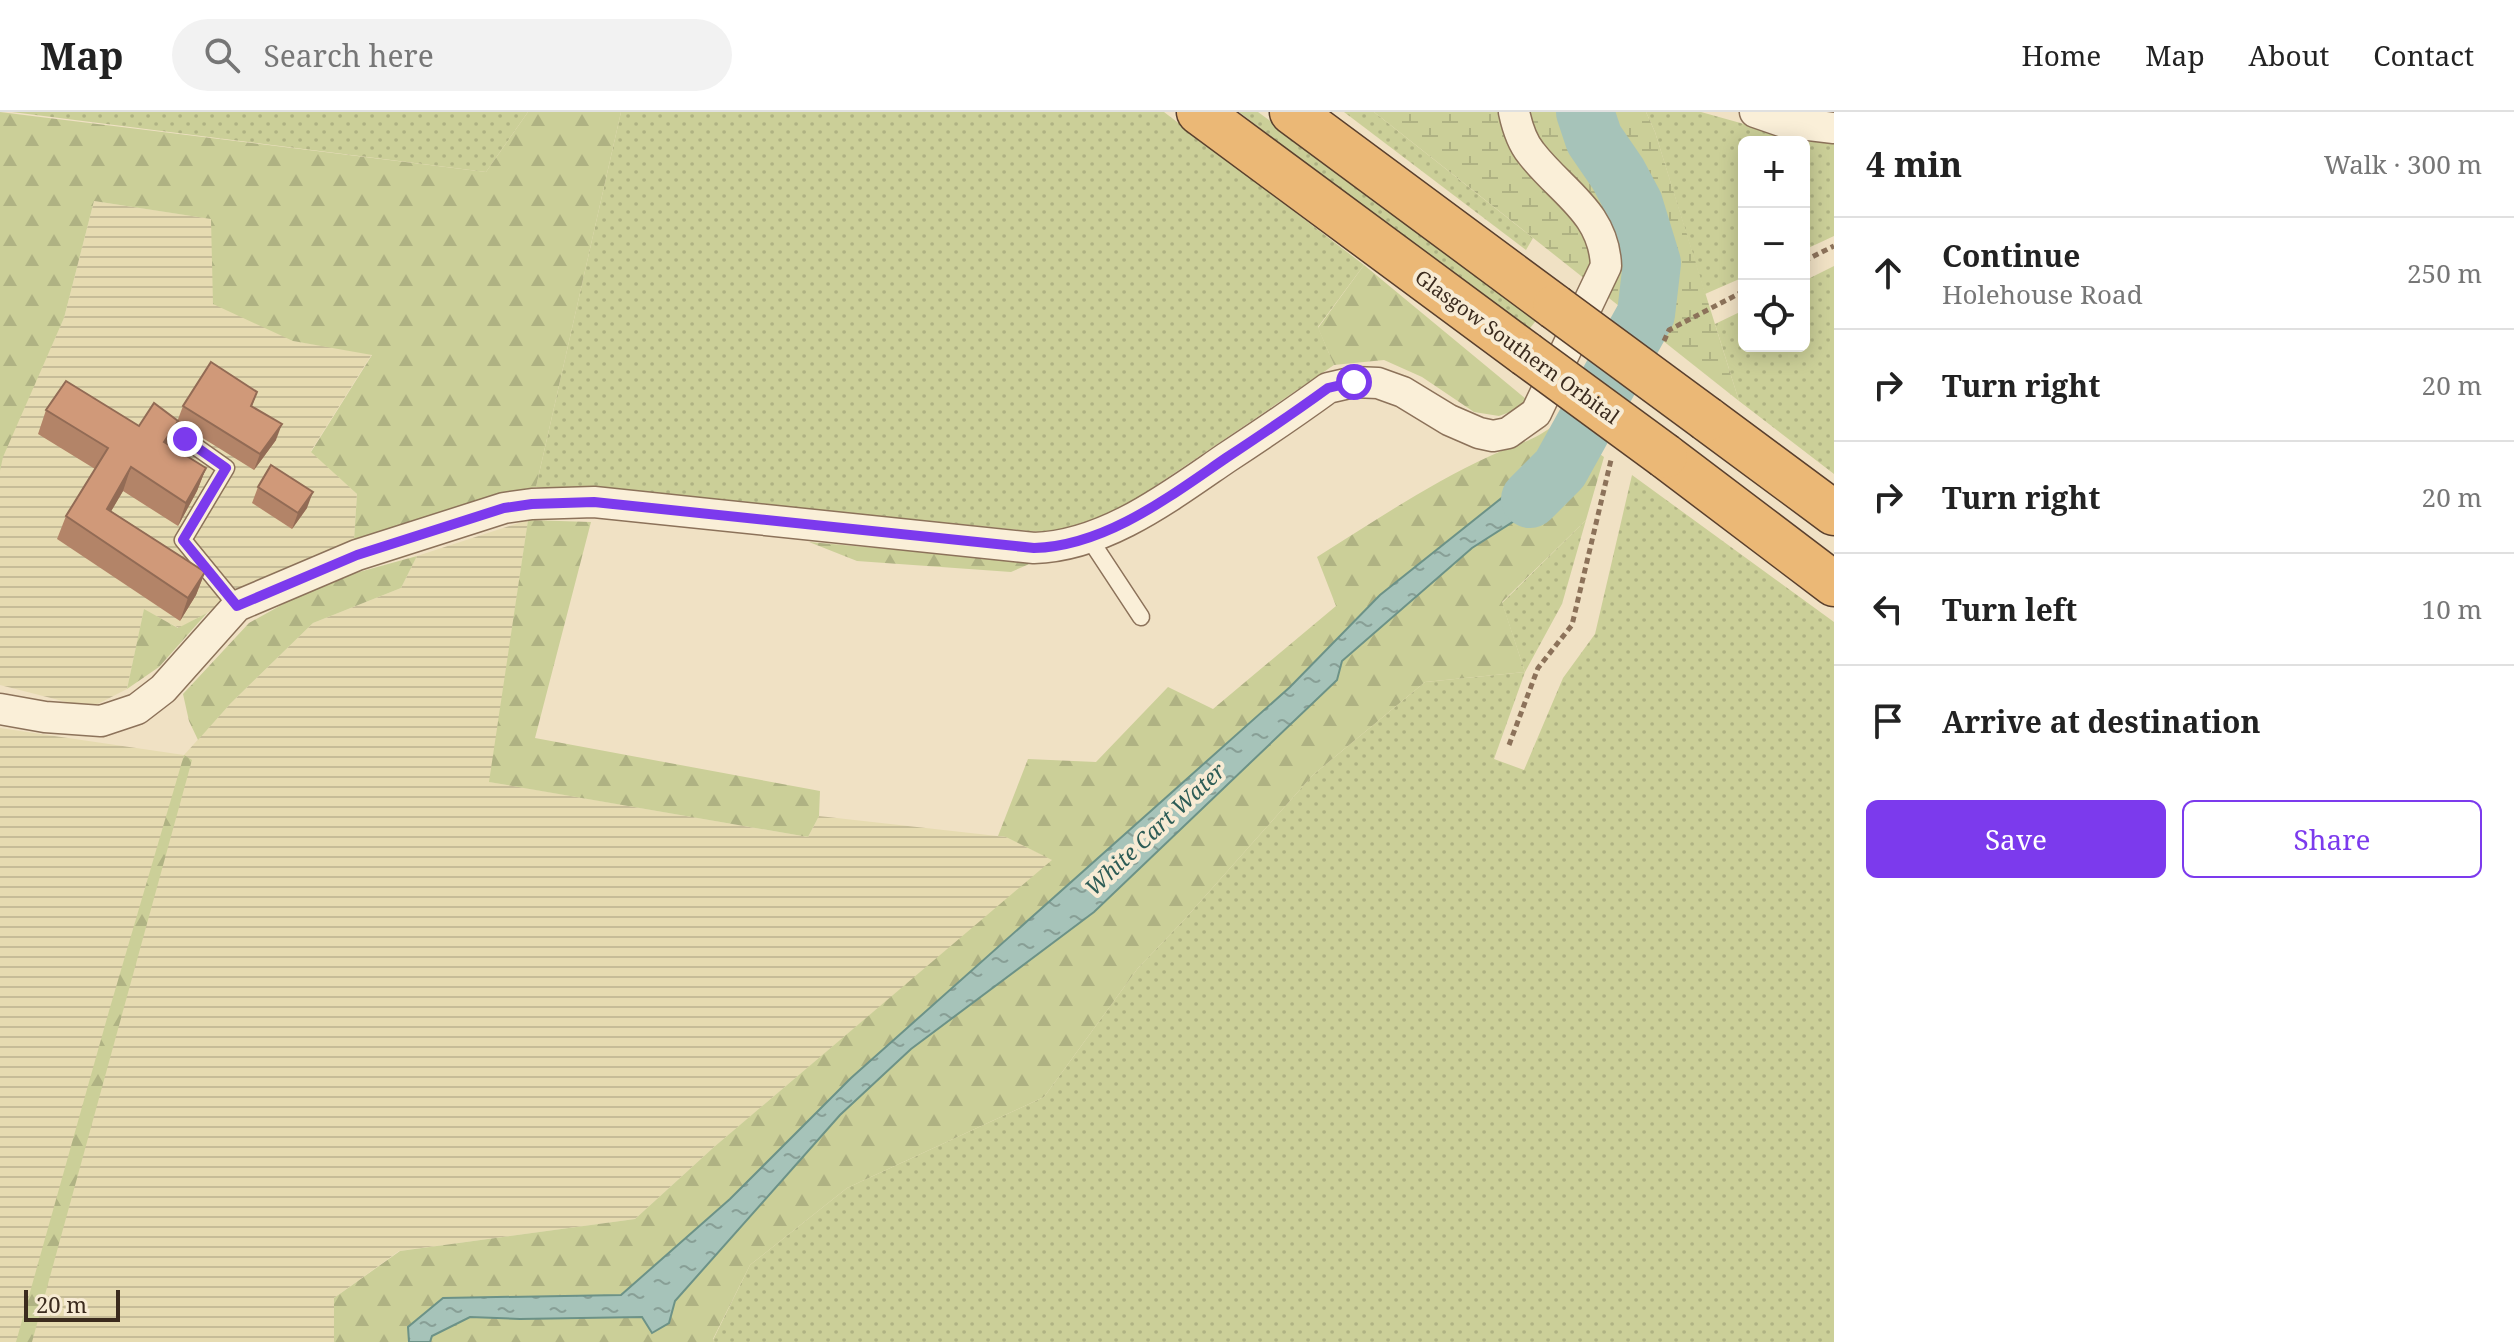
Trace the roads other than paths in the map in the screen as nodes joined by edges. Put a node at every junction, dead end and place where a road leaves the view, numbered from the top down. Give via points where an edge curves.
1 (1199, 112) edge
2 (1292, 112) edge
3 (1514, 112) edge
4 (1755, 112) edge
5 (1834, 128) edge
6 (185, 439) dead end
7 (1834, 513) edge
8 (1089, 538) junction
9 (1834, 584) edge
10 (237, 606) junction
11 (1141, 617) dead end
12 (0, 709) edge

1 - 9 highway, Glasgow Southern Orbital, bridge
2 - 7 highway, bridge
3 - 8 street via 1530,151 1591,218 1605,246 1606,266 1536,413 1508,433 1493,436 1378,383 1328,388 1161,502
4 - 5 street via 1784,122
6 - 10 lane via 226,468 177,541
8 - 10 street via 1034,548 594,502 532,504 357,555
8 - 11 lane
10 - 12 street via 163,689 137,709 101,721

